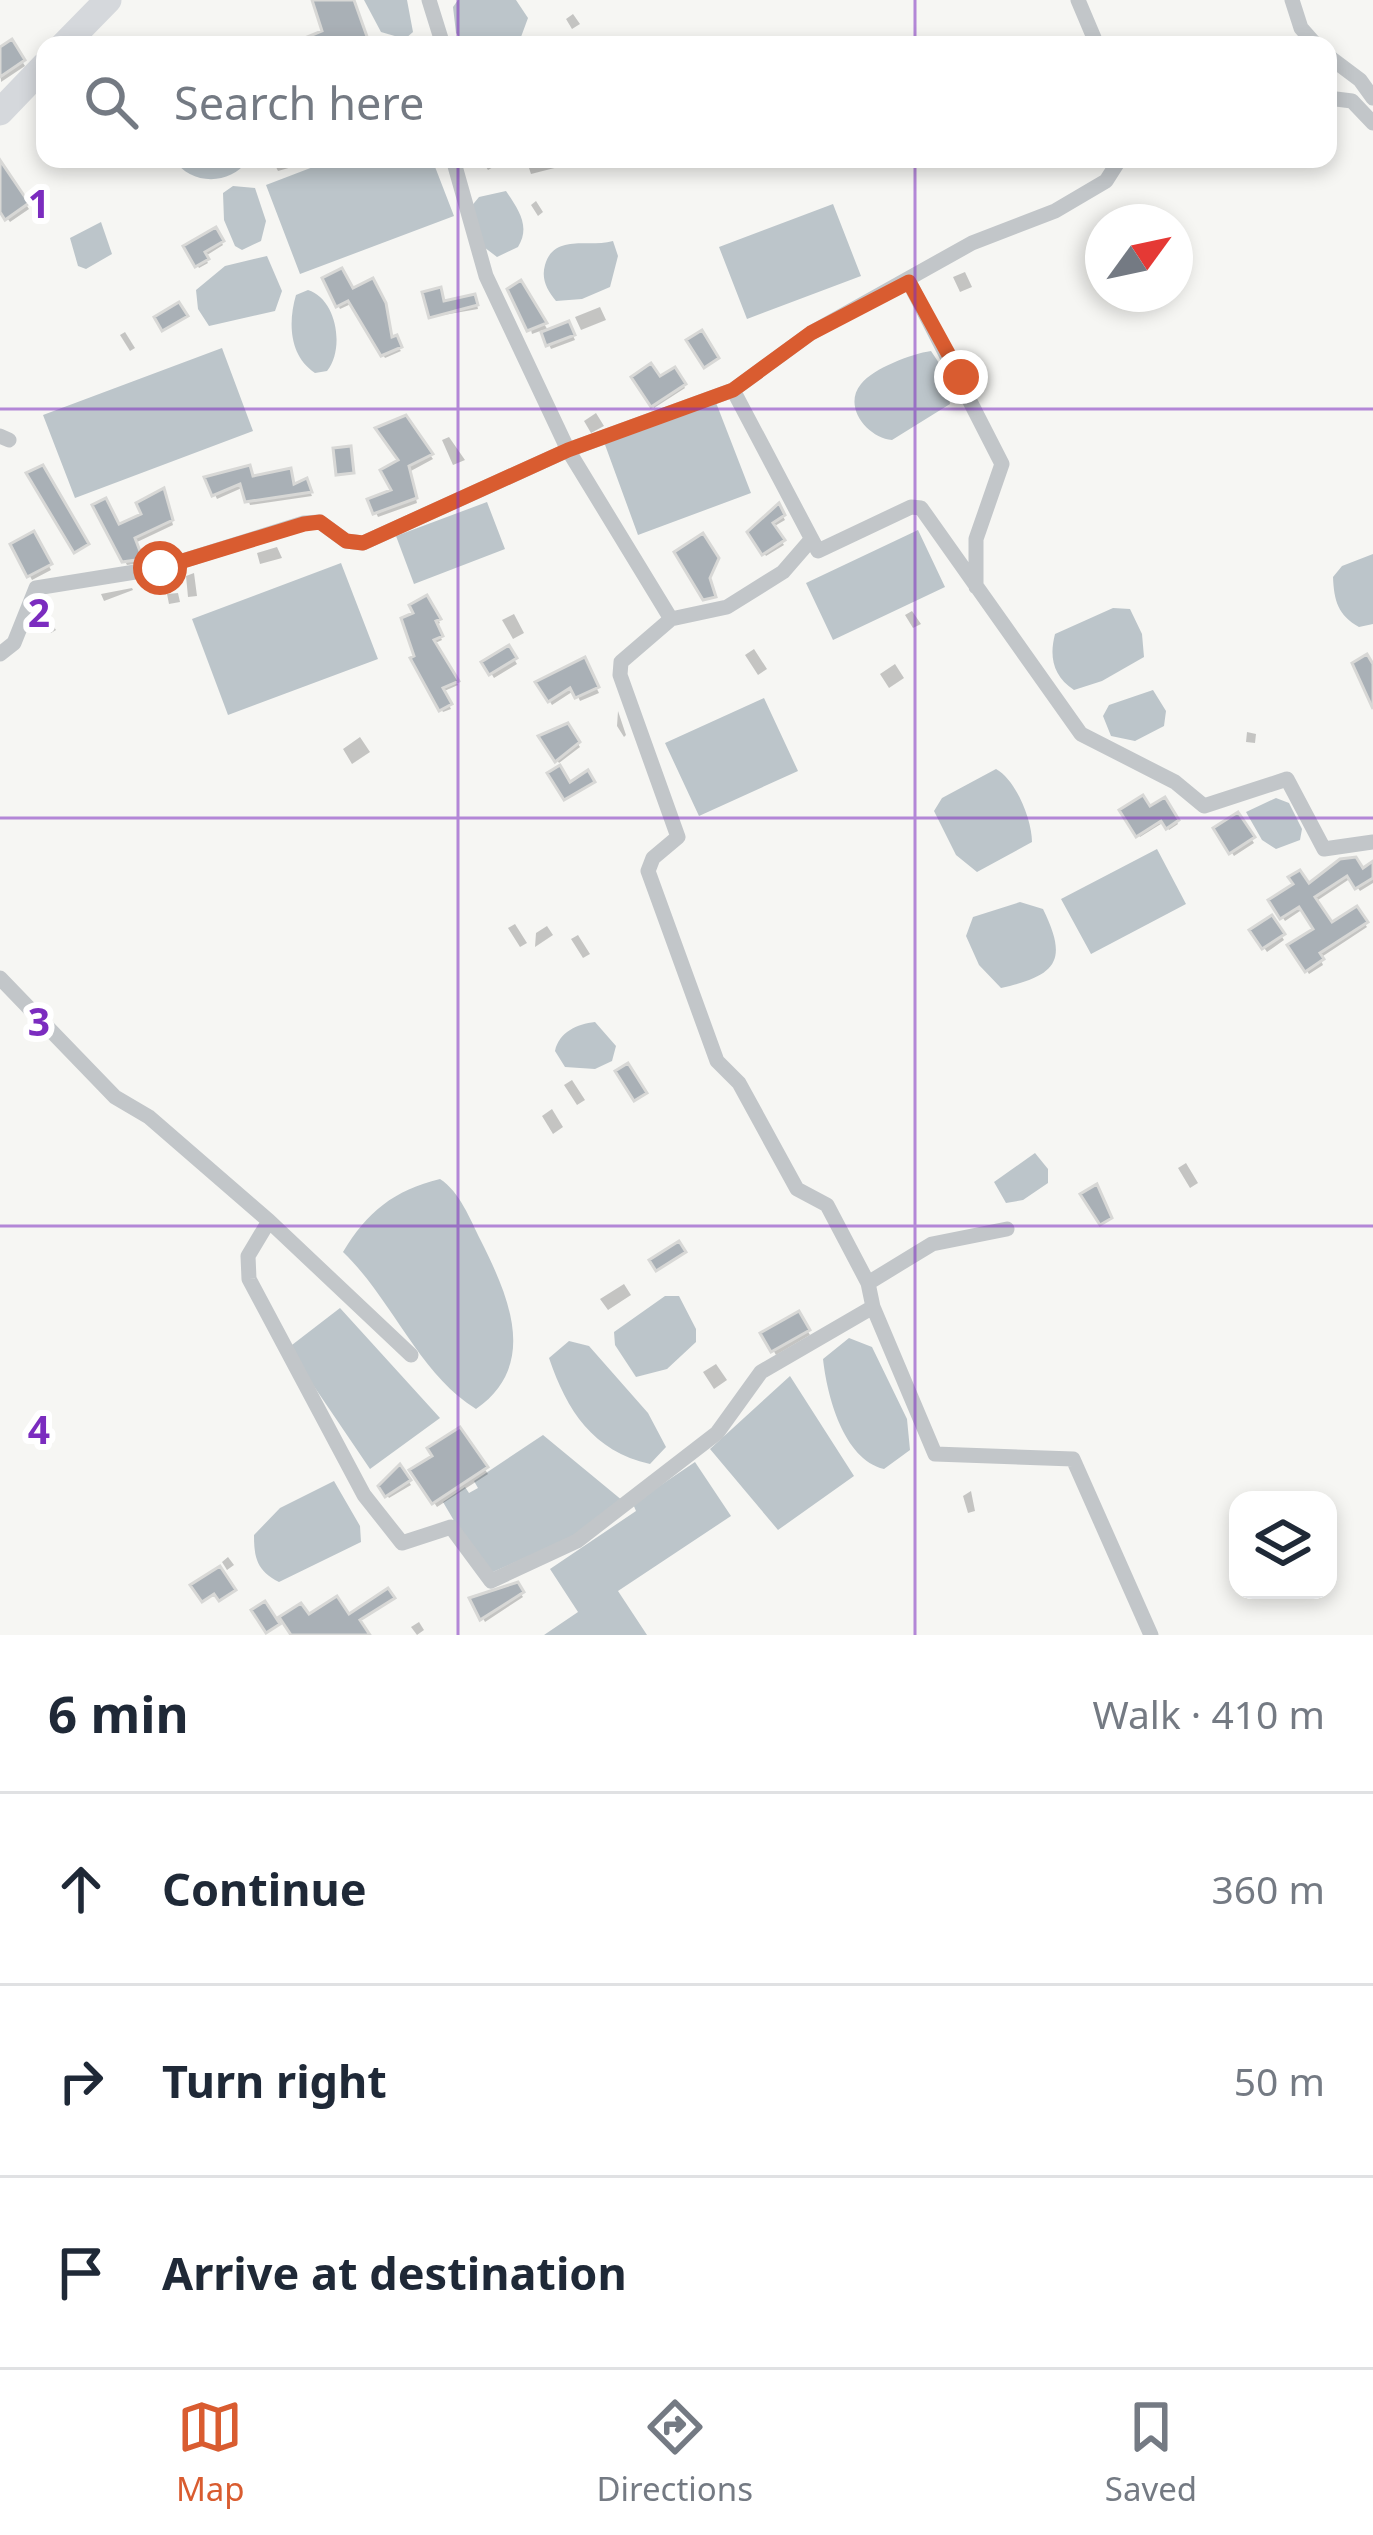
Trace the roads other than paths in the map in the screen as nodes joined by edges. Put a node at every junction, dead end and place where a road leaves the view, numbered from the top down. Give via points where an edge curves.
1 (108, 0) edge
2 (429, 0) edge
3 (1078, 0) edge
4 (1292, 0) edge
5 (73, 36) edge
6 (440, 36) edge
7 (1092, 36) edge
8 (1308, 36) edge
9 (1337, 64) edge
10 (36, 74) edge
11 (1373, 98) edge
12 (1337, 99) edge
13 (0, 112) edge
14 (1373, 123) edge
15 (455, 168) edge
16 (1114, 168) edge
17 (909, 282) junction
18 (733, 390) junction
19 (568, 450) junction
20 (809, 542) junction
21 (976, 587) junction
22 (671, 620) junction
23 (0, 654) edge
24 (1373, 842) edge
25 (0, 978) edge
26 (269, 1221) junction
27 (1007, 1229) dead end
28 (868, 1282) junction
29 (873, 1307) junction
30 (411, 1355) dead end
31 (1151, 1635) edge

1 - 5 highway
2 - 6 street
3 - 7 street
4 - 8 street
9 - 11 street
10 - 13 highway
12 - 14 street via 1352,101
15 - 19 street via 486,276
16 - 17 street via 1055,211 972,243
17 - 18 street via 811,333
17 - 21 street via 1002,464 976,538
18 - 19 street
18 - 20 street
19 - 22 street
19 - 23 street via 363,543 320,522 304,524 160,568 36,588 14,643
20 - 21 street via 827,549 921,508
20 - 22 street via 783,572 728,607
21 - 24 street via 1081,734 1175,782 1204,806 1288,779 1324,849
22 - 28 street via 620,662 678,837 648,871 717,1061 739,1083 797,1190 827,1205
25 - 26 street via 116,1097
26 - 29 street via 248,1256 249,1279 364,1495 401,1544 451,1527 487,1580 578,1541 717,1433 761,1372
26 - 30 street
27 - 28 street via 932,1244
28 - 29 street
29 - 31 street via 935,1454 1073,1459

